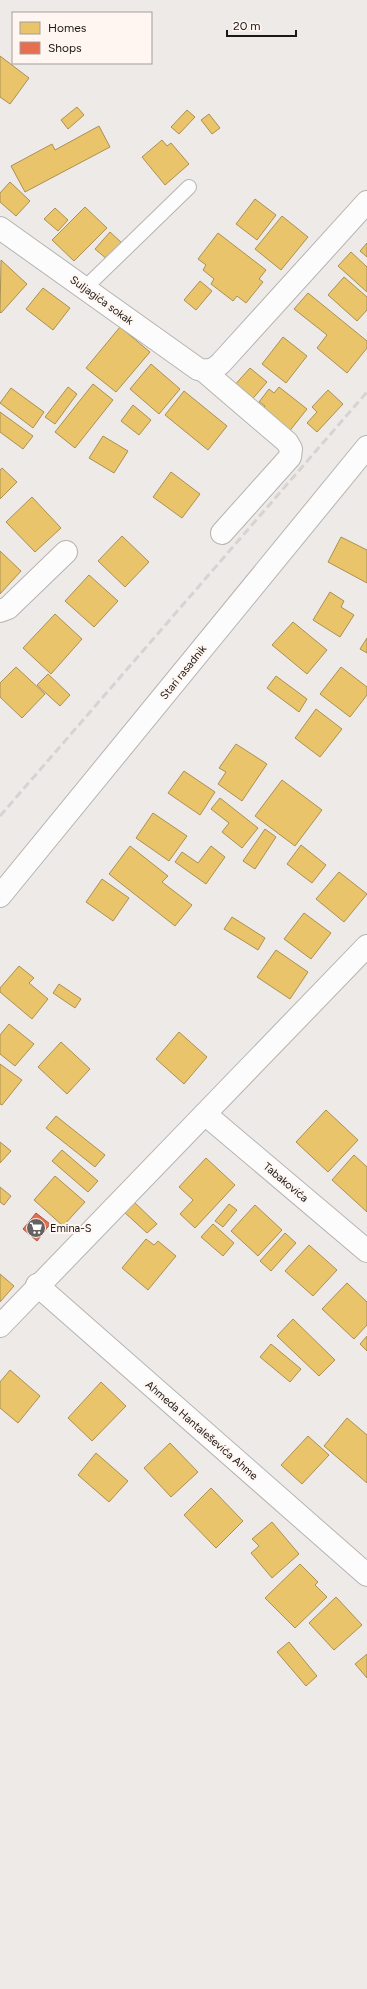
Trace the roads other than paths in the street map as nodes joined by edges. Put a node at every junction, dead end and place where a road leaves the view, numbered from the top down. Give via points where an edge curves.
1 (188, 188) dead end
2 (367, 202) edge
3 (0, 228) edge
4 (86, 287) junction
5 (204, 371) junction
6 (367, 447) edge
7 (222, 533) dead end
8 (66, 552) dead end
9 (0, 611) edge
10 (0, 896) edge
11 (367, 946) edge
12 (205, 1114) junction
13 (367, 1251) edge
14 (37, 1286) junction
15 (0, 1326) edge
16 (367, 1575) edge

1 - 4 lane
2 - 5 street via 221,363 211,370
3 - 4 street, Suljagića sokak
4 - 5 street, Suljagića sokak
5 - 7 street, Suljagića sokak via 292,449 290,458
6 - 10 street, Stari rasadnik
8 - 9 street via 8,608
11 - 12 street
12 - 13 street, Tabakovića
12 - 14 street
14 - 15 street
14 - 16 street, Ahmeda Hantaleševića Ahme

